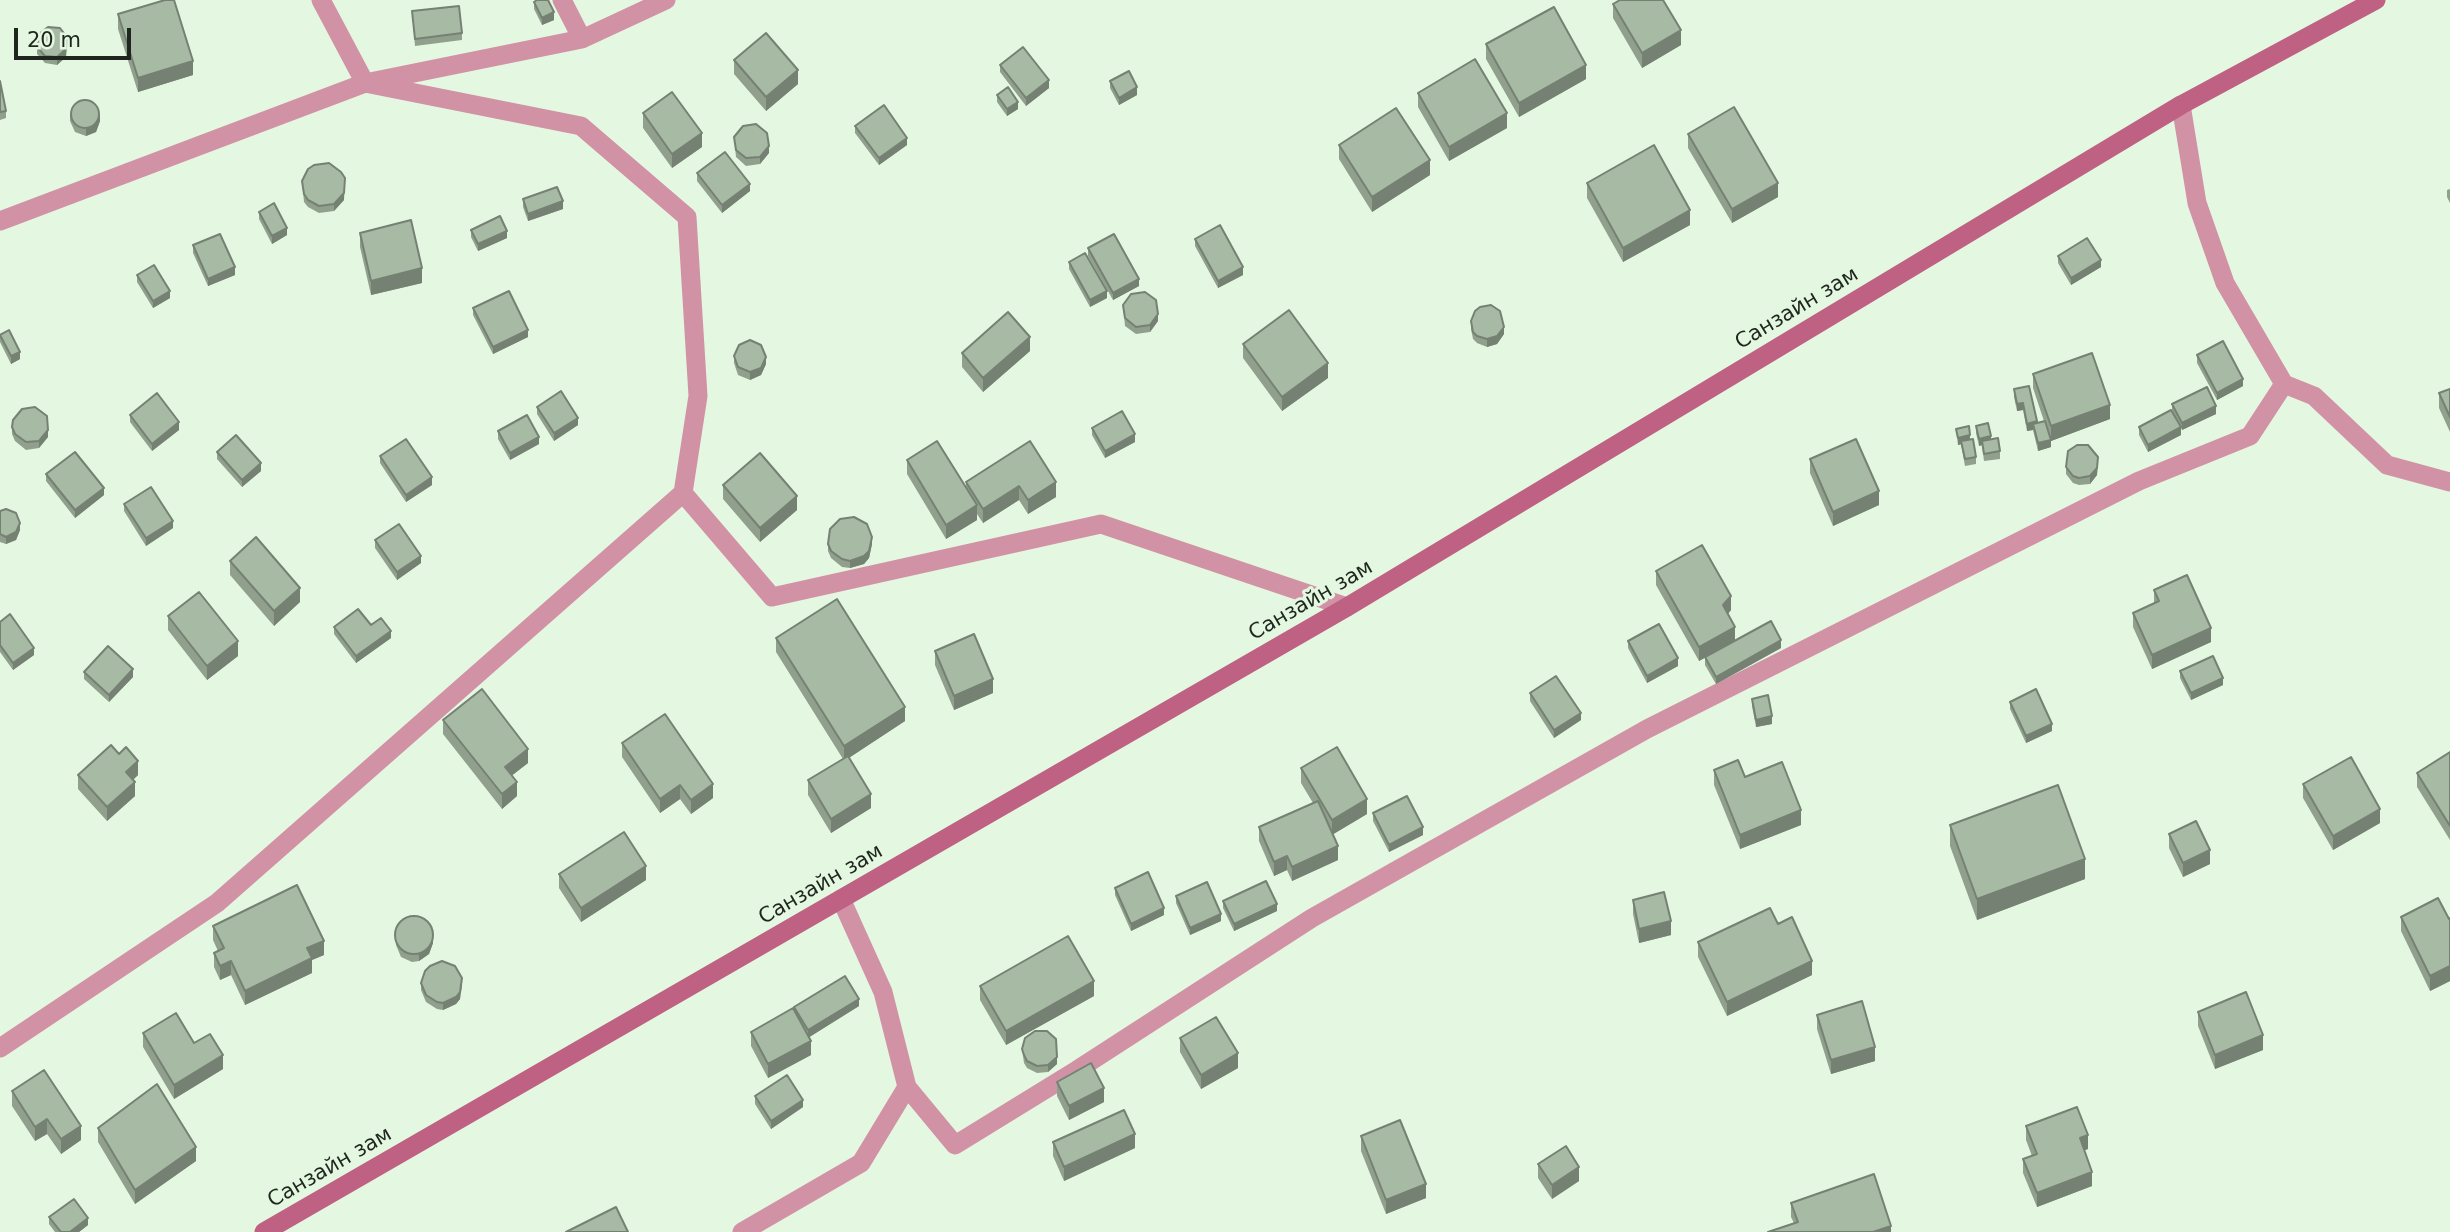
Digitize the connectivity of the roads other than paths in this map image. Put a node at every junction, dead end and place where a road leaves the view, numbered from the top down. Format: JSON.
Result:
{"nodes":[{"id":1,"x":321,"y":0,"type":"edge"},
{"id":2,"x":562,"y":0,"type":"edge"},
{"id":3,"x":666,"y":0,"type":"edge"},
{"id":4,"x":2376,"y":0,"type":"edge"},
{"id":5,"x":582,"y":39,"type":"junction"},
{"id":6,"x":365,"y":83,"type":"junction"},
{"id":7,"x":2181,"y":105,"type":"junction"},
{"id":8,"x":0,"y":221,"type":"edge"},
{"id":9,"x":2284,"y":384,"type":"junction"},
{"id":10,"x":2450,"y":482,"type":"edge"},
{"id":11,"x":683,"y":493,"type":"junction"},
{"id":12,"x":1348,"y":607,"type":"junction"},
{"id":13,"x":841,"y":899,"type":"junction"},
{"id":14,"x":0,"y":1048,"type":"edge"},
{"id":15,"x":907,"y":1087,"type":"junction"},
{"id":16,"x":264,"y":1232,"type":"edge"},
{"id":17,"x":742,"y":1232,"type":"edge"}],
"edges":[{"from":1,"to":6,"type":"street"},
{"from":2,"to":5,"type":"street"},
{"from":3,"to":5,"type":"street"},
{"from":4,"to":7,"type":"main road","name":"Санзайн зам"},
{"from":5,"to":6,"type":"street"},
{"from":6,"to":8,"type":"street"},
{"from":6,"to":11,"type":"street"},
{"from":7,"to":9,"type":"street"},
{"from":7,"to":12,"type":"main road","name":"Санзайн зам"},
{"from":9,"to":10,"type":"street"},
{"from":9,"to":15,"type":"street"},
{"from":11,"to":12,"type":"street"},
{"from":11,"to":14,"type":"street"},
{"from":12,"to":13,"type":"main road","name":"Санзайн зам"},
{"from":13,"to":15,"type":"street"},
{"from":13,"to":16,"type":"main road","name":"Санзайн зам"},
{"from":15,"to":17,"type":"street"}]}
